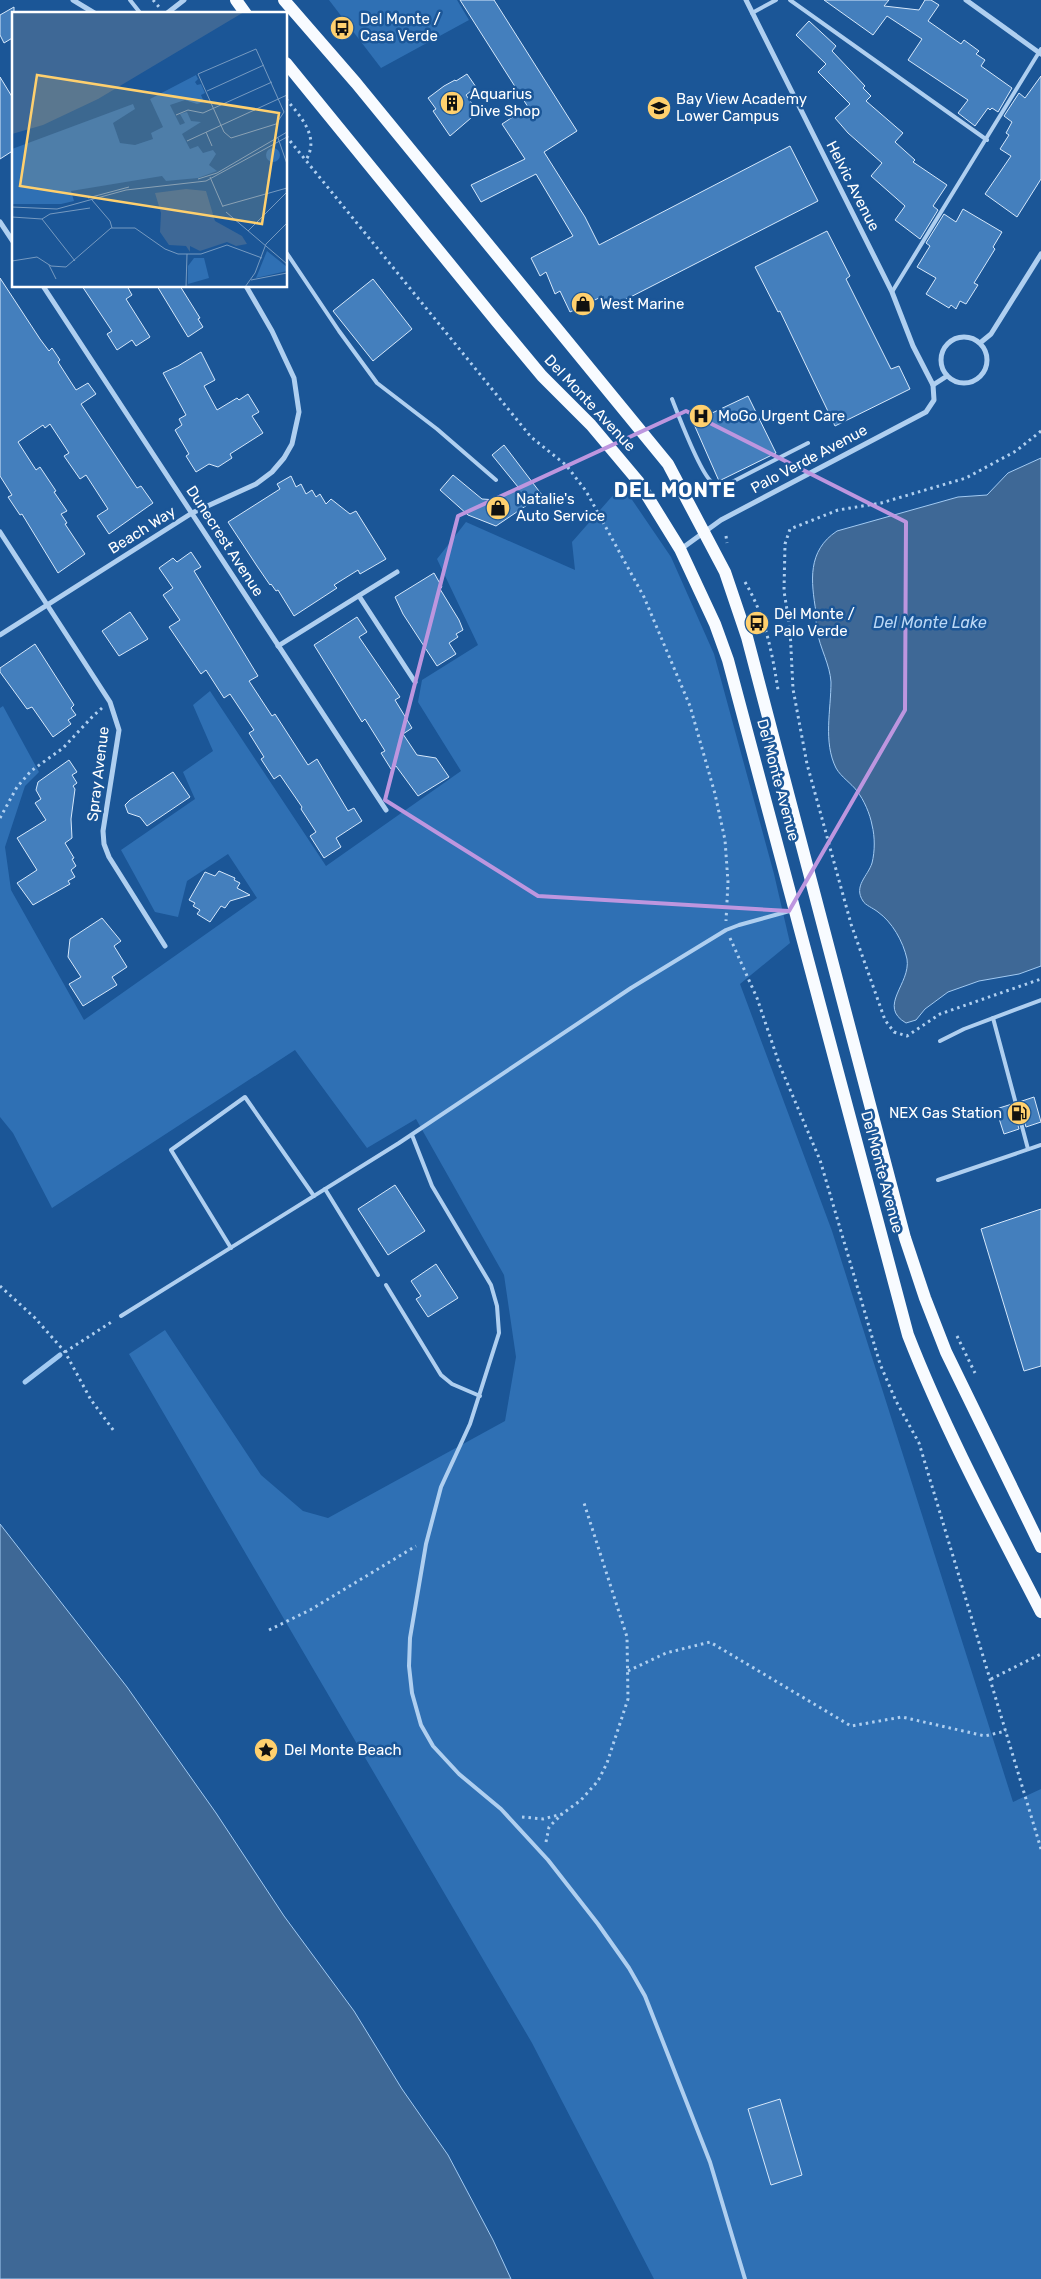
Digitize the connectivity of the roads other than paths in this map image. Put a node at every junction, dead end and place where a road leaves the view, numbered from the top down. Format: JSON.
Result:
{"nodes":[{"id":1,"x":73,"y":0,"type":"edge"},
{"id":2,"x":130,"y":0,"type":"edge"},
{"id":3,"x":184,"y":0,"type":"edge"},
{"id":4,"x":236,"y":0,"type":"edge"},
{"id":5,"x":284,"y":0,"type":"edge"},
{"id":6,"x":746,"y":0,"type":"edge"},
{"id":7,"x":776,"y":0,"type":"edge"},
{"id":8,"x":790,"y":0,"type":"edge"},
{"id":9,"x":966,"y":0,"type":"edge"},
{"id":10,"x":93,"y":12,"type":"edge"},
{"id":11,"x":140,"y":12,"type":"edge"},
{"id":12,"x":169,"y":12,"type":"edge"},
{"id":13,"x":245,"y":12,"type":"edge"},
{"id":14,"x":752,"y":13,"type":"junction"},
{"id":15,"x":1040,"y":52,"type":"edge"},
{"id":16,"x":288,"y":65,"type":"edge"},
{"id":17,"x":987,"y":140,"type":"junction"},
{"id":18,"x":0,"y":222,"type":"edge"},
{"id":19,"x":12,"y":239,"type":"edge"},
{"id":20,"x":1041,"y":254,"type":"edge"},
{"id":21,"x":288,"y":255,"type":"edge"},
{"id":22,"x":43,"y":288,"type":"edge"},
{"id":23,"x":247,"y":288,"type":"edge"},
{"id":24,"x":892,"y":292,"type":"junction"},
{"id":25,"x":980,"y":343,"type":"junction"},
{"id":26,"x":947,"y":376,"type":"junction"},
{"id":27,"x":933,"y":385,"type":"junction"},
{"id":28,"x":672,"y":399,"type":"dead end"},
{"id":29,"x":808,"y":443,"type":"dead end"},
{"id":30,"x":496,"y":480,"type":"dead end"},
{"id":31,"x":192,"y":513,"type":"junction"},
{"id":32,"x":0,"y":532,"type":"edge"},
{"id":33,"x":706,"y":532,"type":"junction"},
{"id":34,"x":680,"y":549,"type":"junction"},
{"id":35,"x":397,"y":572,"type":"dead end"},
{"id":36,"x":360,"y":596,"type":"junction"},
{"id":37,"x":47,"y":604,"type":"junction"},
{"id":38,"x":0,"y":635,"type":"edge"},
{"id":39,"x":278,"y":646,"type":"junction"},
{"id":40,"x":415,"y":682,"type":"dead end"},
{"id":41,"x":386,"y":810,"type":"dead end"},
{"id":42,"x":795,"y":909,"type":"junction"},
{"id":43,"x":165,"y":946,"type":"dead end"},
{"id":44,"x":1041,"y":1000,"type":"edge"},
{"id":45,"x":993,"y":1018,"type":"junction"},
{"id":46,"x":940,"y":1041,"type":"dead end"},
{"id":47,"x":412,"y":1135,"type":"junction"},
{"id":48,"x":1041,"y":1144,"type":"edge"},
{"id":49,"x":1028,"y":1149,"type":"junction"},
{"id":50,"x":938,"y":1180,"type":"dead end"},
{"id":51,"x":325,"y":1189,"type":"junction"},
{"id":52,"x":314,"y":1196,"type":"junction"},
{"id":53,"x":230,"y":1248,"type":"junction"},
{"id":54,"x":378,"y":1275,"type":"dead end"},
{"id":55,"x":386,"y":1284,"type":"dead end"},
{"id":56,"x":121,"y":1316,"type":"road end"},
{"id":57,"x":480,"y":1396,"type":"junction"},
{"id":58,"x":1041,"y":1547,"type":"edge"},
{"id":59,"x":1041,"y":1611,"type":"edge"},
{"id":60,"x":745,"y":2279,"type":"edge"}],
"edges":[{"from":1,"to":10,"type":"street"},
{"from":2,"to":11,"type":"lane"},
{"from":3,"to":12,"type":"street"},
{"from":4,"to":13,"type":"main road"},
{"from":5,"to":33,"type":"main road","name":"Del Monte Avenue"},
{"from":6,"to":14,"type":"street","name":"Helvic Avenue"},
{"from":7,"to":14,"type":"lane"},
{"from":8,"to":17,"type":"lane"},
{"from":9,"to":15,"type":"street"},
{"from":14,"to":24,"type":"street","name":"Helvic Avenue"},
{"from":15,"to":17,"type":"lane"},
{"from":16,"to":34,"type":"main road","name":"Del Monte Avenue"},
{"from":17,"to":24,"type":"lane"},
{"from":18,"to":19,"type":"street"},
{"from":20,"to":25,"type":"street"},
{"from":21,"to":30,"type":"lane"},
{"from":22,"to":31,"type":"street","name":"Dunecrest Avenue"},
{"from":23,"to":31,"type":"street","name":"Beach Way"},
{"from":24,"to":27,"type":"street","name":"Helvic Avenue"},
{"from":25,"to":26,"type":"street"},
{"from":25,"to":26,"type":"street"},
{"from":26,"to":27,"type":"street"},
{"from":27,"to":33,"type":"street","name":"Palo Verde Avenue"},
{"from":28,"to":29,"type":"lane"},
{"from":31,"to":37,"type":"street","name":"Beach Way"},
{"from":31,"to":39,"type":"street","name":"Dunecrest Avenue"},
{"from":32,"to":37,"type":"street","name":"Spray Avenue"},
{"from":33,"to":34,"type":"street","name":"Palo Verde Avenue"},
{"from":33,"to":58,"type":"main road","name":"Del Monte Avenue"},
{"from":34,"to":42,"type":"main road","name":"Del Monte Avenue"},
{"from":35,"to":36,"type":"street"},
{"from":36,"to":39,"type":"street"},
{"from":36,"to":40,"type":"street"},
{"from":37,"to":38,"type":"street","name":"Beach Way"},
{"from":37,"to":43,"type":"street","name":"Spray Avenue"},
{"from":39,"to":41,"type":"street","name":"Dunecrest Avenue"},
{"from":42,"to":47,"type":"lane"},
{"from":42,"to":59,"type":"main road","name":"Del Monte Avenue"},
{"from":44,"to":45,"type":"lane"},
{"from":45,"to":46,"type":"lane"},
{"from":45,"to":49,"type":"lane"},
{"from":47,"to":51,"type":"lane"},
{"from":47,"to":57,"type":"lane"},
{"from":48,"to":49,"type":"lane"},
{"from":49,"to":50,"type":"lane"},
{"from":51,"to":52,"type":"lane"},
{"from":51,"to":54,"type":"lane"},
{"from":52,"to":53,"type":"lane"},
{"from":52,"to":53,"type":"lane"},
{"from":53,"to":56,"type":"lane"},
{"from":55,"to":57,"type":"lane"},
{"from":57,"to":60,"type":"lane"}]}
